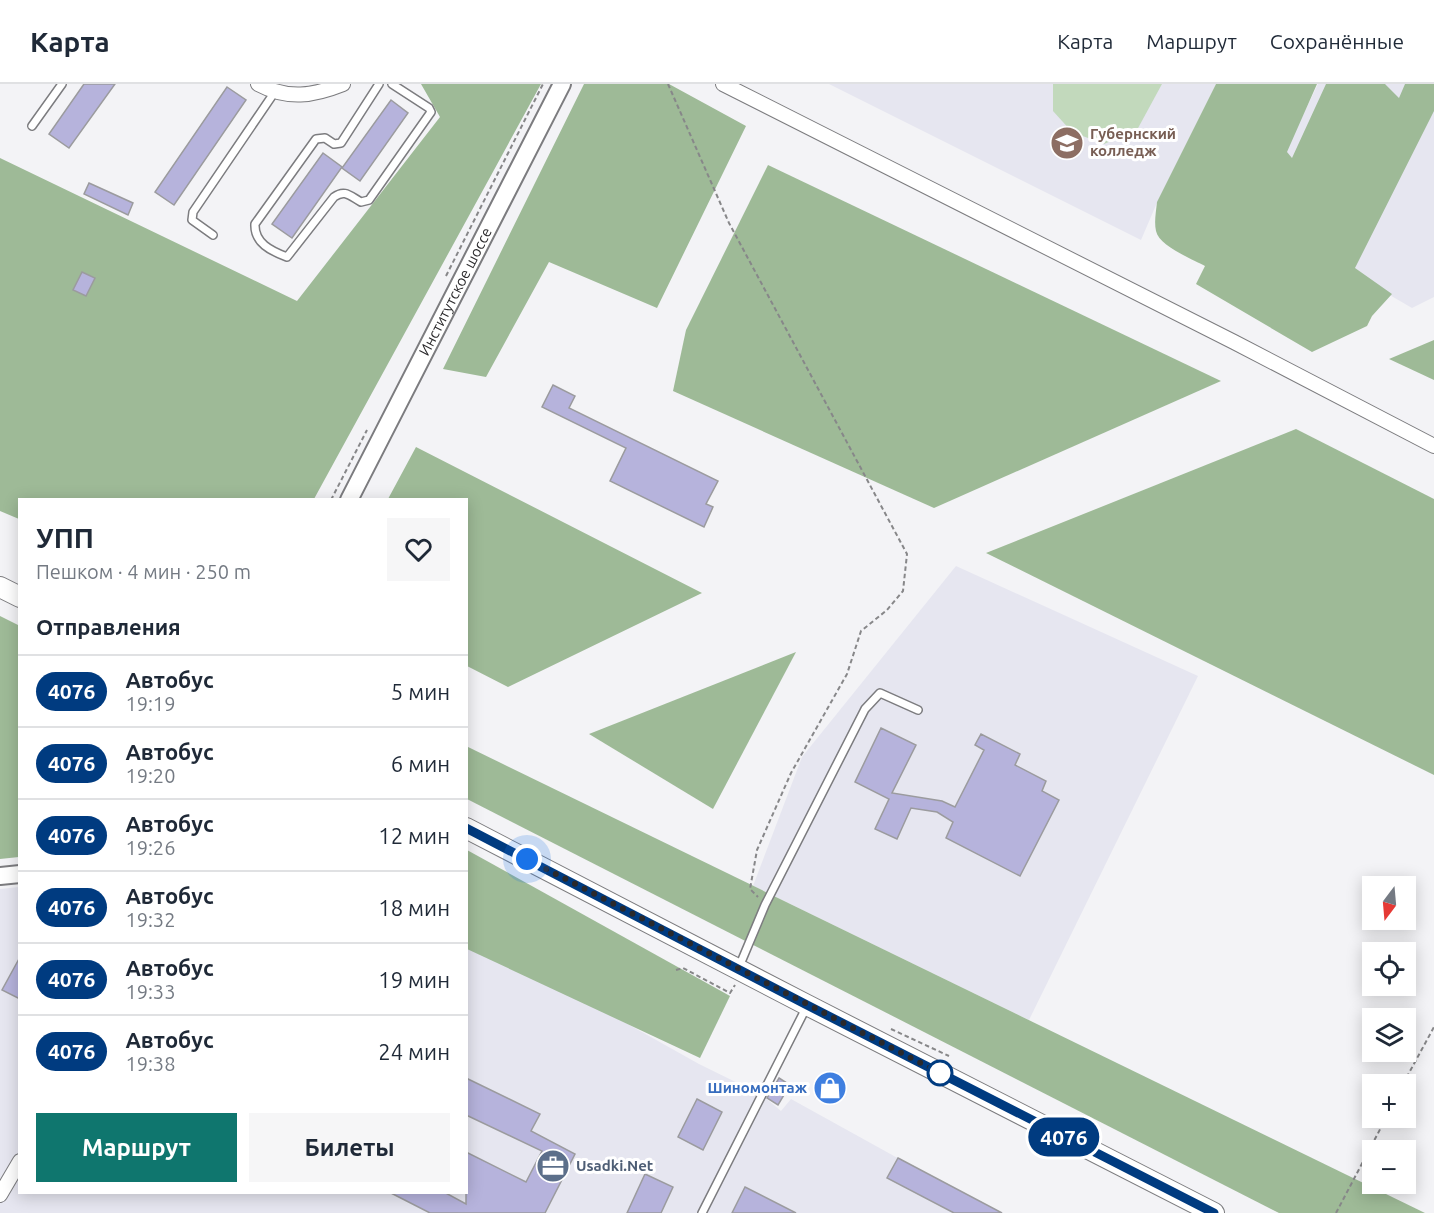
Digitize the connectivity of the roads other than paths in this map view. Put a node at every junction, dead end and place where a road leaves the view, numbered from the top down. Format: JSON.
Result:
{"nodes":[{"id":1,"x":62,"y":84,"type":"edge"},
{"id":2,"x":258,"y":84,"type":"edge"},
{"id":3,"x":343,"y":84,"type":"edge"},
{"id":4,"x":379,"y":84,"type":"edge"},
{"id":5,"x":392,"y":84,"type":"edge"},
{"id":6,"x":562,"y":84,"type":"edge"},
{"id":7,"x":723,"y":84,"type":"edge"},
{"id":8,"x":274,"y":93,"type":"junction"},
{"id":9,"x":32,"y":126,"type":"dead end"},
{"id":10,"x":213,"y":235,"type":"dead end"},
{"id":11,"x":1434,"y":446,"type":"edge"},
{"id":12,"x":350,"y":498,"type":"edge"},
{"id":13,"x":0,"y":587,"type":"edge"},
{"id":14,"x":18,"y":596,"type":"edge"},
{"id":15,"x":918,"y":710,"type":"dead end"},
{"id":16,"x":468,"y":829,"type":"edge"},
{"id":17,"x":18,"y":874,"type":"edge"},
{"id":18,"x":0,"y":876,"type":"edge"},
{"id":19,"x":740,"y":971,"type":"junction"},
{"id":20,"x":807,"y":1005,"type":"junction"},
{"id":21,"x":18,"y":1164,"type":"edge"},
{"id":22,"x":0,"y":1195,"type":"edge"},
{"id":23,"x":702,"y":1213,"type":"edge"},
{"id":24,"x":1214,"y":1213,"type":"edge"}],
"edges":[{"from":1,"to":9,"type":"lane"},
{"from":2,"to":8,"type":"street"},
{"from":3,"to":8,"type":"street"},
{"from":4,"to":5,"type":"lane"},
{"from":6,"to":12,"type":"street","name":"Институтское шоссе"},
{"from":7,"to":11,"type":"street"},
{"from":8,"to":10,"type":"lane"},
{"from":13,"to":14,"type":"main road"},
{"from":15,"to":19,"type":"lane"},
{"from":16,"to":19,"type":"main road"},
{"from":17,"to":18,"type":"street"},
{"from":19,"to":20,"type":"main road"},
{"from":20,"to":23,"type":"lane"},
{"from":20,"to":24,"type":"main road"},
{"from":21,"to":22,"type":"street"}]}
